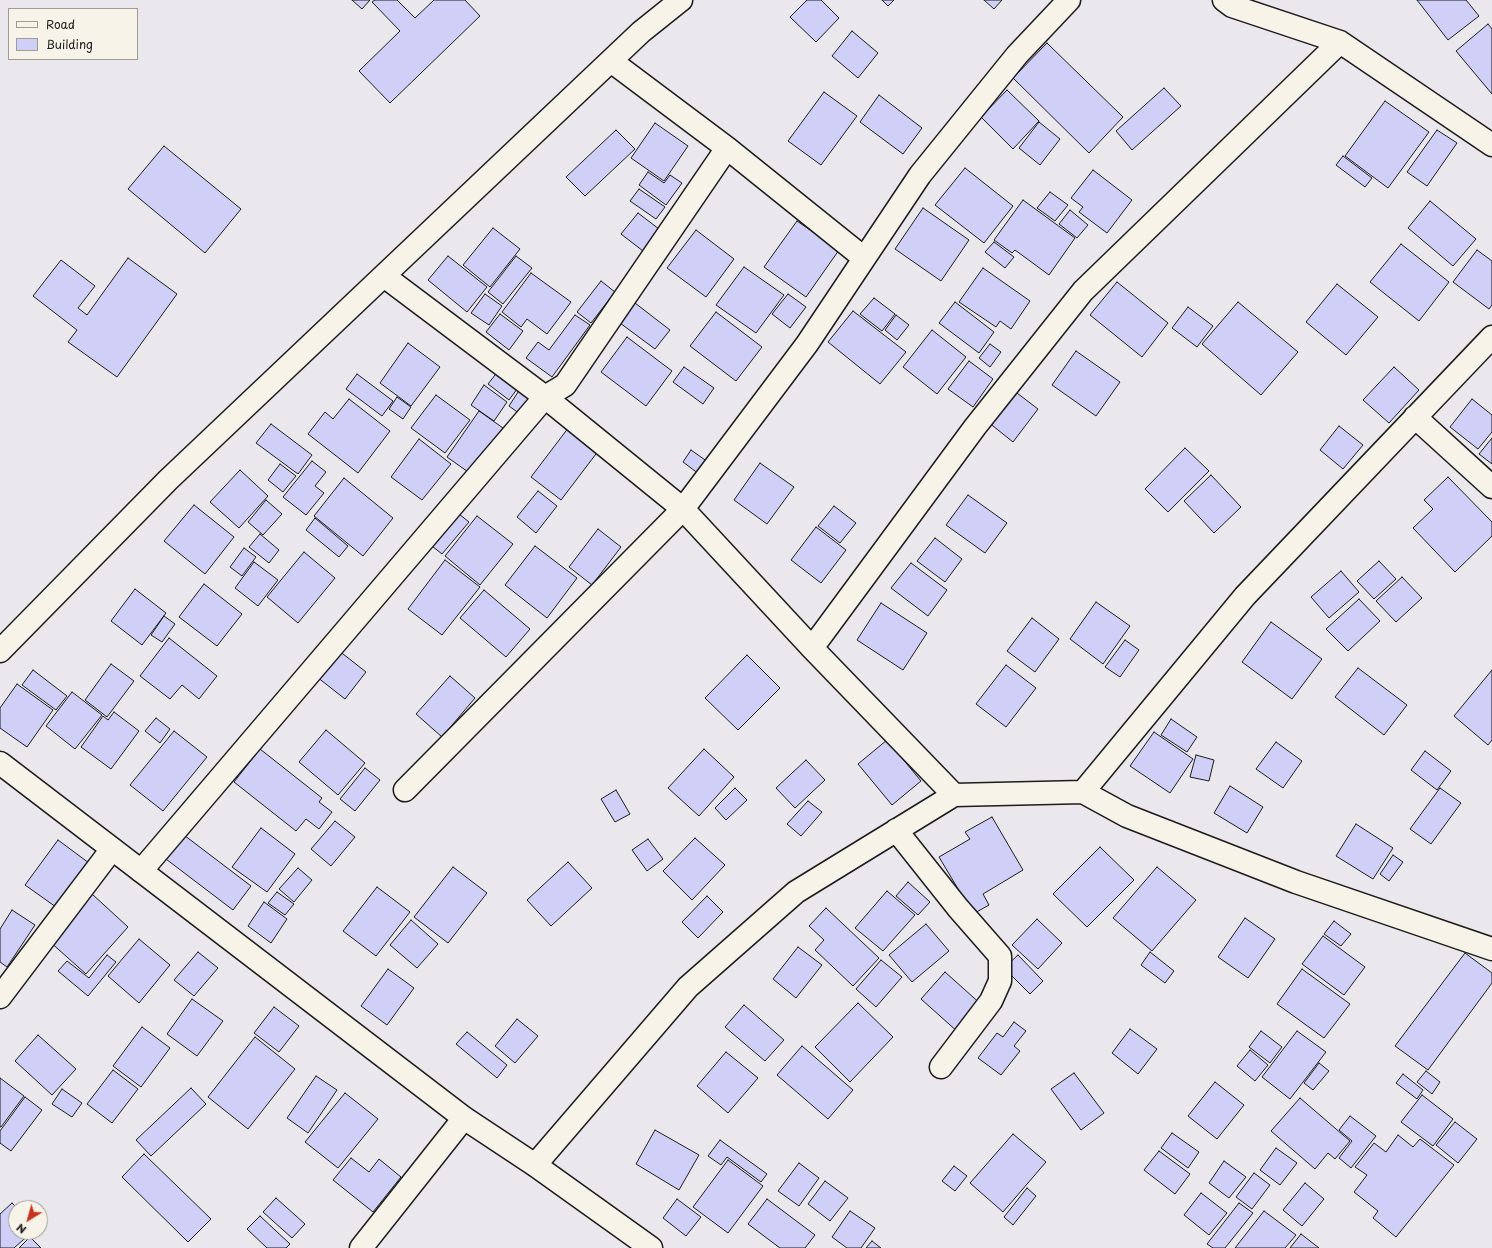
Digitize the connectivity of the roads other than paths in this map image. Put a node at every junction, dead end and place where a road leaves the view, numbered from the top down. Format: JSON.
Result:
{"nodes":[{"id":1,"x":681,"y":0,"type":"edge"},
{"id":2,"x":1069,"y":0,"type":"edge"},
{"id":3,"x":1224,"y":0,"type":"edge"},
{"id":4,"x":1340,"y":42,"type":"junction"},
{"id":5,"x":611,"y":60,"type":"junction"},
{"id":6,"x":1492,"y":145,"type":"edge"},
{"id":7,"x":726,"y":148,"type":"junction"},
{"id":8,"x":864,"y":258,"type":"junction"},
{"id":9,"x":384,"y":276,"type":"junction"},
{"id":10,"x":1492,"y":338,"type":"edge"},
{"id":11,"x":545,"y":397,"type":"junction"},
{"id":12,"x":1415,"y":417,"type":"junction"},
{"id":13,"x":1492,"y":487,"type":"edge"},
{"id":14,"x":683,"y":509,"type":"junction"},
{"id":15,"x":812,"y":648,"type":"junction"},
{"id":16,"x":0,"y":650,"type":"edge"},
{"id":17,"x":0,"y":763,"type":"edge"},
{"id":18,"x":405,"y":790,"type":"dead end"},
{"id":19,"x":1084,"y":792,"type":"junction"},
{"id":20,"x":954,"y":795,"type":"junction"},
{"id":21,"x":896,"y":830,"type":"junction"},
{"id":22,"x":112,"y":849,"type":"junction"},
{"id":23,"x":141,"y":871,"type":"junction"},
{"id":24,"x":1492,"y":949,"type":"edge"},
{"id":25,"x":0,"y":996,"type":"edge"},
{"id":26,"x":941,"y":1067,"type":"dead end"},
{"id":27,"x":464,"y":1118,"type":"junction"},
{"id":28,"x":535,"y":1165,"type":"junction"},
{"id":29,"x":361,"y":1248,"type":"edge"},
{"id":30,"x":651,"y":1248,"type":"edge"}],
"edges":[{"from":1,"to":5,"type":"street"},
{"from":2,"to":8,"type":"street"},
{"from":3,"to":4,"type":"street"},
{"from":4,"to":6,"type":"street"},
{"from":4,"to":15,"type":"street"},
{"from":5,"to":7,"type":"street"},
{"from":5,"to":9,"type":"street"},
{"from":7,"to":8,"type":"street"},
{"from":7,"to":11,"type":"street"},
{"from":8,"to":14,"type":"street"},
{"from":9,"to":11,"type":"street"},
{"from":9,"to":16,"type":"street"},
{"from":10,"to":12,"type":"street"},
{"from":11,"to":14,"type":"street"},
{"from":11,"to":23,"type":"street"},
{"from":12,"to":13,"type":"street"},
{"from":12,"to":19,"type":"street"},
{"from":14,"to":15,"type":"street"},
{"from":14,"to":18,"type":"street"},
{"from":15,"to":20,"type":"street"},
{"from":17,"to":22,"type":"street"},
{"from":19,"to":20,"type":"street"},
{"from":19,"to":24,"type":"street"},
{"from":20,"to":21,"type":"street"},
{"from":21,"to":26,"type":"street"},
{"from":21,"to":28,"type":"street"},
{"from":22,"to":23,"type":"street"},
{"from":22,"to":25,"type":"street"},
{"from":23,"to":27,"type":"street"},
{"from":27,"to":28,"type":"street"},
{"from":27,"to":29,"type":"street"},
{"from":28,"to":30,"type":"street"}]}
